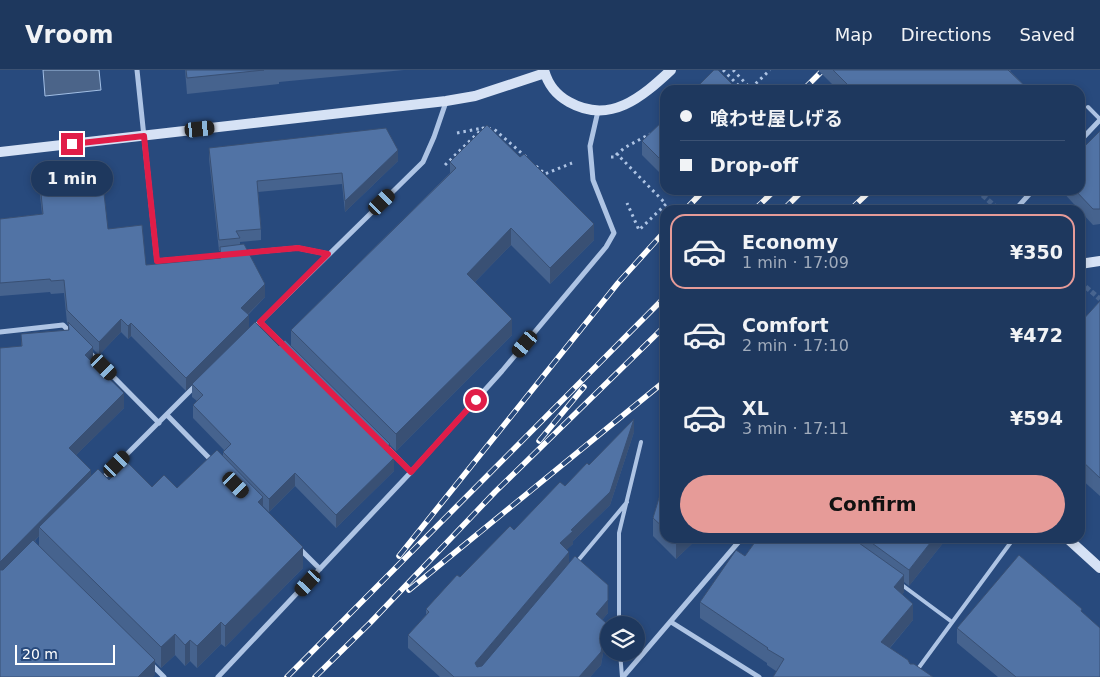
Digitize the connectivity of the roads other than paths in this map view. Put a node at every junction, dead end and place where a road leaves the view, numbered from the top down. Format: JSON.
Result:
{"nodes":[{"id":1,"x":137,"y":70,"type":"edge"},
{"id":2,"x":671,"y":70,"type":"edge"},
{"id":3,"x":545,"y":72,"type":"edge"},
{"id":4,"x":446,"y":100,"type":"junction"},
{"id":5,"x":1088,"y":107,"type":"dead end"},
{"id":6,"x":598,"y":111,"type":"junction"},
{"id":7,"x":1100,"y":119,"type":"edge"},
{"id":8,"x":144,"y":136,"type":"junction"},
{"id":9,"x":1085,"y":136,"type":"edge"},
{"id":10,"x":0,"y":152,"type":"edge"},
{"id":11,"x":1028,"y":195,"type":"edge"},
{"id":12,"x":1020,"y":205,"type":"edge"},
{"id":13,"x":328,"y":254,"type":"junction"},
{"id":14,"x":1100,"y":262,"type":"edge"},
{"id":15,"x":1085,"y":264,"type":"edge"},
{"id":16,"x":260,"y":322,"type":"junction"},
{"id":17,"x":0,"y":332,"type":"edge"},
{"id":18,"x":247,"y":335,"type":"edge"},
{"id":19,"x":77,"y":339,"type":"edge"},
{"id":20,"x":84,"y":346,"type":"edge"},
{"id":21,"x":291,"y":352,"type":"edge"},
{"id":22,"x":200,"y":382,"type":"edge"},
{"id":23,"x":167,"y":415,"type":"junction"},
{"id":24,"x":159,"y":423,"type":"junction"},
{"id":25,"x":641,"y":442,"type":"dead end"},
{"id":26,"x":383,"y":444,"type":"edge"},
{"id":27,"x":216,"y":464,"type":"edge"},
{"id":28,"x":411,"y":472,"type":"junction"},
{"id":29,"x":96,"y":485,"type":"edge"},
{"id":30,"x":626,"y":502,"type":"junction"},
{"id":31,"x":292,"y":541,"type":"edge"},
{"id":32,"x":738,"y":543,"type":"edge"},
{"id":33,"x":1010,"y":543,"type":"edge"},
{"id":34,"x":1072,"y":543,"type":"edge"},
{"id":35,"x":575,"y":564,"type":"edge"},
{"id":36,"x":1100,"y":568,"type":"edge"},
{"id":37,"x":320,"y":569,"type":"junction"},
{"id":38,"x":899,"y":583,"type":"edge"},
{"id":39,"x":619,"y":616,"type":"edge"},
{"id":40,"x":670,"y":622,"type":"junction"},
{"id":41,"x":952,"y":622,"type":"junction"},
{"id":42,"x":144,"y":657,"type":"edge"},
{"id":43,"x":621,"y":661,"type":"edge"},
{"id":44,"x":164,"y":677,"type":"edge"},
{"id":45,"x":218,"y":677,"type":"edge"},
{"id":46,"x":622,"y":677,"type":"edge"},
{"id":47,"x":759,"y":677,"type":"edge"},
{"id":48,"x":912,"y":677,"type":"edge"}],
"edges":[{"from":1,"to":8,"type":"street"},
{"from":2,"to":6,"type":"street"},
{"from":3,"to":4,"type":"street"},
{"from":3,"to":6,"type":"street"},
{"from":4,"to":8,"type":"street"},
{"from":4,"to":13,"type":"street"},
{"from":5,"to":7,"type":"lane"},
{"from":6,"to":28,"type":"street"},
{"from":7,"to":9,"type":"street"},
{"from":8,"to":10,"type":"street"},
{"from":8,"to":13,"type":"street"},
{"from":11,"to":12,"type":"street"},
{"from":13,"to":16,"type":"street"},
{"from":14,"to":15,"type":"street"},
{"from":16,"to":18,"type":"street"},
{"from":16,"to":21,"type":"street"},
{"from":17,"to":19,"type":"street"},
{"from":20,"to":24,"type":"street"},
{"from":22,"to":23,"type":"street"},
{"from":23,"to":24,"type":"street"},
{"from":23,"to":27,"type":"street"},
{"from":24,"to":29,"type":"street"},
{"from":25,"to":30,"type":"lane"},
{"from":26,"to":28,"type":"street"},
{"from":28,"to":37,"type":"street"},
{"from":30,"to":35,"type":"lane"},
{"from":30,"to":39,"type":"lane"},
{"from":31,"to":37,"type":"street"},
{"from":32,"to":40,"type":"street"},
{"from":33,"to":41,"type":"lane"},
{"from":34,"to":36,"type":"street"},
{"from":37,"to":45,"type":"street"},
{"from":38,"to":41,"type":"lane"},
{"from":40,"to":46,"type":"street"},
{"from":40,"to":47,"type":"street"},
{"from":41,"to":48,"type":"lane"},
{"from":42,"to":44,"type":"street"},
{"from":43,"to":46,"type":"lane"}]}
